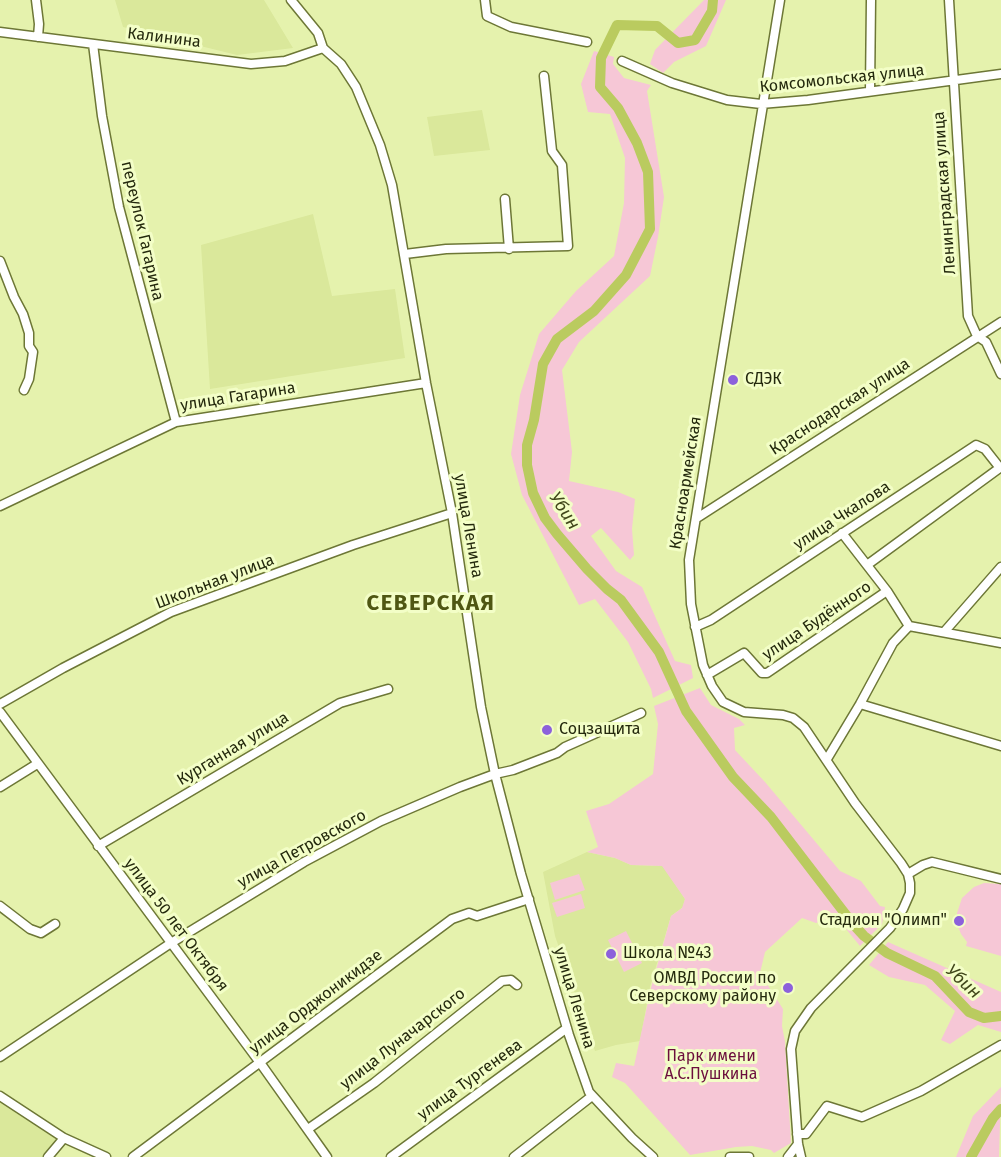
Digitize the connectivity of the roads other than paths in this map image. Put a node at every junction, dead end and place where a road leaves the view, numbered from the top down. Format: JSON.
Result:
{"nodes":[{"id":1,"x":36,"y":0,"type":"edge"},
{"id":2,"x":291,"y":0,"type":"edge"},
{"id":3,"x":485,"y":0,"type":"edge"},
{"id":4,"x":780,"y":0,"type":"edge"},
{"id":5,"x":871,"y":0,"type":"edge"},
{"id":6,"x":949,"y":0,"type":"edge"},
{"id":7,"x":0,"y":32,"type":"edge"},
{"id":8,"x":38,"y":37,"type":"junction"},
{"id":9,"x":587,"y":42,"type":"dead end"},
{"id":10,"x":93,"y":44,"type":"junction"},
{"id":11,"x":323,"y":48,"type":"junction"},
{"id":12,"x":622,"y":60,"type":"dead end"},
{"id":13,"x":1001,"y":74,"type":"edge"},
{"id":14,"x":544,"y":76,"type":"dead end"},
{"id":15,"x":954,"y":81,"type":"junction"},
{"id":16,"x":870,"y":91,"type":"junction"},
{"id":17,"x":761,"y":104,"type":"junction"},
{"id":18,"x":505,"y":199,"type":"dead end"},
{"id":19,"x":509,"y":249,"type":"junction"},
{"id":20,"x":405,"y":254,"type":"junction"},
{"id":21,"x":0,"y":261,"type":"edge"},
{"id":22,"x":1001,"y":322,"type":"edge"},
{"id":23,"x":977,"y":336,"type":"junction"},
{"id":24,"x":1001,"y":374,"type":"edge"},
{"id":25,"x":426,"y":383,"type":"junction"},
{"id":26,"x":24,"y":390,"type":"dead end"},
{"id":27,"x":176,"y":422,"type":"junction"},
{"id":28,"x":1000,"y":467,"type":"edge"},
{"id":29,"x":0,"y":504,"type":"edge"},
{"id":30,"x":452,"y":513,"type":"junction"},
{"id":31,"x":697,"y":518,"type":"junction"},
{"id":32,"x":842,"y":533,"type":"junction"},
{"id":33,"x":867,"y":565,"type":"junction"},
{"id":34,"x":1001,"y":567,"type":"edge"},
{"id":35,"x":887,"y":591,"type":"junction"},
{"id":36,"x":909,"y":626,"type":"junction"},
{"id":37,"x":694,"y":627,"type":"junction"},
{"id":38,"x":945,"y":631,"type":"junction"},
{"id":39,"x":1001,"y":643,"type":"edge"},
{"id":40,"x":707,"y":675,"type":"junction"},
{"id":41,"x":388,"y":689,"type":"dead end"},
{"id":42,"x":860,"y":704,"type":"junction"},
{"id":43,"x":0,"y":705,"type":"edge"},
{"id":44,"x":0,"y":712,"type":"edge"},
{"id":45,"x":641,"y":712,"type":"dead end"},
{"id":46,"x":1001,"y":746,"type":"edge"},
{"id":47,"x":827,"y":759,"type":"junction"},
{"id":48,"x":37,"y":764,"type":"junction"},
{"id":49,"x":495,"y":774,"type":"junction"},
{"id":50,"x":0,"y":787,"type":"edge"},
{"id":51,"x":98,"y":846,"type":"junction"},
{"id":52,"x":909,"y":874,"type":"junction"},
{"id":53,"x":1001,"y":879,"type":"edge"},
{"id":54,"x":529,"y":899,"type":"junction"},
{"id":55,"x":0,"y":906,"type":"edge"},
{"id":56,"x":54,"y":924,"type":"dead end"},
{"id":57,"x":171,"y":943,"type":"junction"},
{"id":58,"x":517,"y":985,"type":"dead end"},
{"id":59,"x":567,"y":1028,"type":"junction"},
{"id":60,"x":1001,"y":1044,"type":"edge"},
{"id":61,"x":0,"y":1057,"type":"edge"},
{"id":62,"x":261,"y":1064,"type":"junction"},
{"id":63,"x":0,"y":1096,"type":"edge"},
{"id":64,"x":592,"y":1096,"type":"junction"},
{"id":65,"x":308,"y":1129,"type":"junction"},
{"id":66,"x":64,"y":1138,"type":"junction"},
{"id":67,"x":798,"y":1139,"type":"junction"},
{"id":68,"x":48,"y":1157,"type":"edge"},
{"id":69,"x":106,"y":1157,"type":"edge"},
{"id":70,"x":133,"y":1157,"type":"edge"},
{"id":71,"x":327,"y":1157,"type":"edge"},
{"id":72,"x":391,"y":1157,"type":"edge"},
{"id":73,"x":514,"y":1157,"type":"edge"},
{"id":74,"x":653,"y":1157,"type":"edge"},
{"id":75,"x":730,"y":1157,"type":"edge"},
{"id":76,"x":749,"y":1157,"type":"edge"},
{"id":77,"x":788,"y":1157,"type":"edge"},
{"id":78,"x":801,"y":1157,"type":"edge"}],
"edges":[{"from":1,"to":8,"type":"street"},
{"from":2,"to":11,"type":"street","name":"улица Ленина"},
{"from":3,"to":9,"type":"street"},
{"from":4,"to":17,"type":"street","name":"Красноармейская"},
{"from":5,"to":16,"type":"street"},
{"from":6,"to":15,"type":"street","name":"Ленинградская улица"},
{"from":7,"to":8,"type":"street","name":"Калинина"},
{"from":8,"to":10,"type":"street","name":"Калинина"},
{"from":10,"to":11,"type":"street","name":"Калинина"},
{"from":10,"to":27,"type":"street","name":"переулок Гагарина"},
{"from":11,"to":20,"type":"street","name":"улица Ленина"},
{"from":12,"to":17,"type":"street","name":"Комсомольская улица"},
{"from":13,"to":15,"type":"street","name":"Комсомольская улица"},
{"from":14,"to":19,"type":"street"},
{"from":15,"to":16,"type":"street","name":"Комсомольская улица"},
{"from":15,"to":23,"type":"street","name":"Ленинградская улица"},
{"from":16,"to":17,"type":"street","name":"Комсомольская улица"},
{"from":17,"to":31,"type":"street","name":"Красноармейская"},
{"from":18,"to":19,"type":"street"},
{"from":19,"to":20,"type":"street"},
{"from":20,"to":25,"type":"street","name":"улица Ленина"},
{"from":21,"to":26,"type":"street"},
{"from":22,"to":23,"type":"street","name":"Краснодарская улица"},
{"from":23,"to":24,"type":"street","name":"Ленинградская улица"},
{"from":23,"to":31,"type":"street","name":"Краснодарская улица"},
{"from":25,"to":27,"type":"street","name":"улица Гагарина"},
{"from":25,"to":30,"type":"street","name":"улица Ленина"},
{"from":27,"to":29,"type":"street","name":"улица Гагарина"},
{"from":28,"to":32,"type":"street","name":"улица Чкалова"},
{"from":28,"to":33,"type":"street","name":"улица Будённого"},
{"from":30,"to":43,"type":"street","name":"Школьная улица"},
{"from":30,"to":49,"type":"street","name":"улица Ленина"},
{"from":31,"to":37,"type":"street","name":"Красноармейская"},
{"from":32,"to":33,"type":"street"},
{"from":32,"to":37,"type":"street","name":"улица Чкалова"},
{"from":33,"to":35,"type":"street"},
{"from":34,"to":38,"type":"street"},
{"from":35,"to":36,"type":"street"},
{"from":35,"to":40,"type":"street","name":"улица Будённого"},
{"from":36,"to":38,"type":"street"},
{"from":36,"to":42,"type":"street"},
{"from":37,"to":40,"type":"street","name":"Красноармейская"},
{"from":38,"to":39,"type":"street"},
{"from":40,"to":47,"type":"street","name":"Красноармейская"},
{"from":41,"to":51,"type":"street","name":"Курганная улица"},
{"from":42,"to":46,"type":"street"},
{"from":42,"to":47,"type":"street"},
{"from":44,"to":48,"type":"street","name":"улица 50 лет Октября"},
{"from":45,"to":49,"type":"street","name":"улица Петровского"},
{"from":47,"to":52,"type":"street","name":"Красноармейская"},
{"from":48,"to":50,"type":"street"},
{"from":48,"to":51,"type":"street","name":"улица 50 лет Октября"},
{"from":49,"to":54,"type":"street","name":"улица Ленина"},
{"from":49,"to":57,"type":"street","name":"улица Петровского"},
{"from":51,"to":57,"type":"street","name":"улица 50 лет Октября"},
{"from":52,"to":53,"type":"street"},
{"from":52,"to":67,"type":"street"},
{"from":54,"to":59,"type":"street","name":"улица Ленина"},
{"from":54,"to":62,"type":"street","name":"улица Орджоникидзе"},
{"from":55,"to":56,"type":"street"},
{"from":57,"to":61,"type":"street","name":"улица Петровского"},
{"from":57,"to":62,"type":"street","name":"улица 50 лет Октября"},
{"from":58,"to":65,"type":"street","name":"улица Луначарского"},
{"from":59,"to":64,"type":"street","name":"улица Ленина"},
{"from":59,"to":72,"type":"street","name":"улица Тургенева"},
{"from":60,"to":67,"type":"street"},
{"from":62,"to":65,"type":"street","name":"улица 50 лет Октября"},
{"from":62,"to":70,"type":"street","name":"улица Орджоникидзе"},
{"from":63,"to":66,"type":"street"},
{"from":64,"to":73,"type":"street"},
{"from":64,"to":74,"type":"street","name":"улица Ленина"},
{"from":65,"to":71,"type":"street","name":"улица 50 лет Октября"},
{"from":66,"to":68,"type":"street"},
{"from":66,"to":69,"type":"street"},
{"from":67,"to":77,"type":"street"},
{"from":67,"to":78,"type":"street"},
{"from":75,"to":76,"type":"street"}]}
